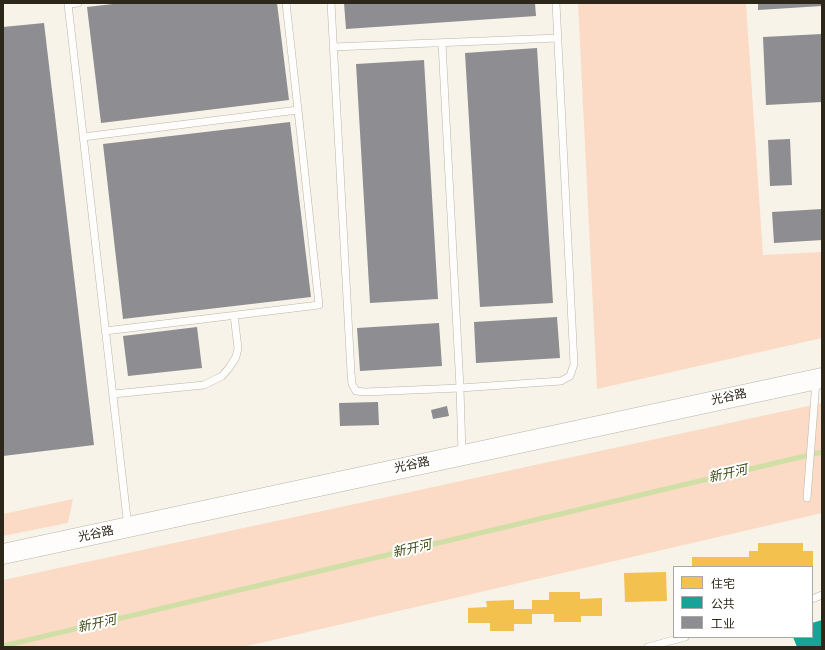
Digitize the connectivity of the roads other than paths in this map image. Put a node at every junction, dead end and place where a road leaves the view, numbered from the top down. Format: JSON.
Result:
{"nodes":[{"id":1,"x":78,"y":3,"type":"edge"},
{"id":2,"x":286,"y":3,"type":"edge"},
{"id":3,"x":331,"y":3,"type":"edge"},
{"id":4,"x":556,"y":3,"type":"edge"},
{"id":5,"x":558,"y":38,"type":"junction"},
{"id":6,"x":442,"y":43,"type":"junction"},
{"id":7,"x":333,"y":47,"type":"junction"},
{"id":8,"x":298,"y":110,"type":"junction"},
{"id":9,"x":83,"y":137,"type":"junction"},
{"id":10,"x":234,"y":315,"type":"junction"},
{"id":11,"x":105,"y":331,"type":"junction"},
{"id":12,"x":819,"y":378,"type":"edge"},
{"id":13,"x":460,"y":388,"type":"junction"},
{"id":14,"x":113,"y":394,"type":"junction"},
{"id":15,"x":462,"y":454,"type":"junction"},
{"id":16,"x":807,"y":498,"type":"dead end"},
{"id":17,"x":128,"y":527,"type":"junction"},
{"id":18,"x":3,"y":554,"type":"edge"},
{"id":19,"x":681,"y":638,"type":"edge"},
{"id":20,"x":648,"y":647,"type":"edge"}],
"edges":[{"from":1,"to":9,"type":"lane"},
{"from":2,"to":8,"type":"lane"},
{"from":3,"to":7,"type":"lane"},
{"from":4,"to":5,"type":"lane"},
{"from":5,"to":6,"type":"lane"},
{"from":5,"to":13,"type":"lane"},
{"from":6,"to":7,"type":"lane"},
{"from":6,"to":13,"type":"lane"},
{"from":7,"to":13,"type":"lane"},
{"from":8,"to":9,"type":"lane"},
{"from":8,"to":10,"type":"lane"},
{"from":9,"to":11,"type":"lane"},
{"from":10,"to":11,"type":"lane"},
{"from":10,"to":14,"type":"lane"},
{"from":11,"to":14,"type":"lane"},
{"from":12,"to":15,"type":"street","name":"光谷路"},
{"from":12,"to":16,"type":"lane"},
{"from":13,"to":15,"type":"lane"},
{"from":14,"to":17,"type":"lane"},
{"from":15,"to":17,"type":"street","name":"光谷路"},
{"from":17,"to":18,"type":"street","name":"光谷路"},
{"from":19,"to":20,"type":"lane"}]}
